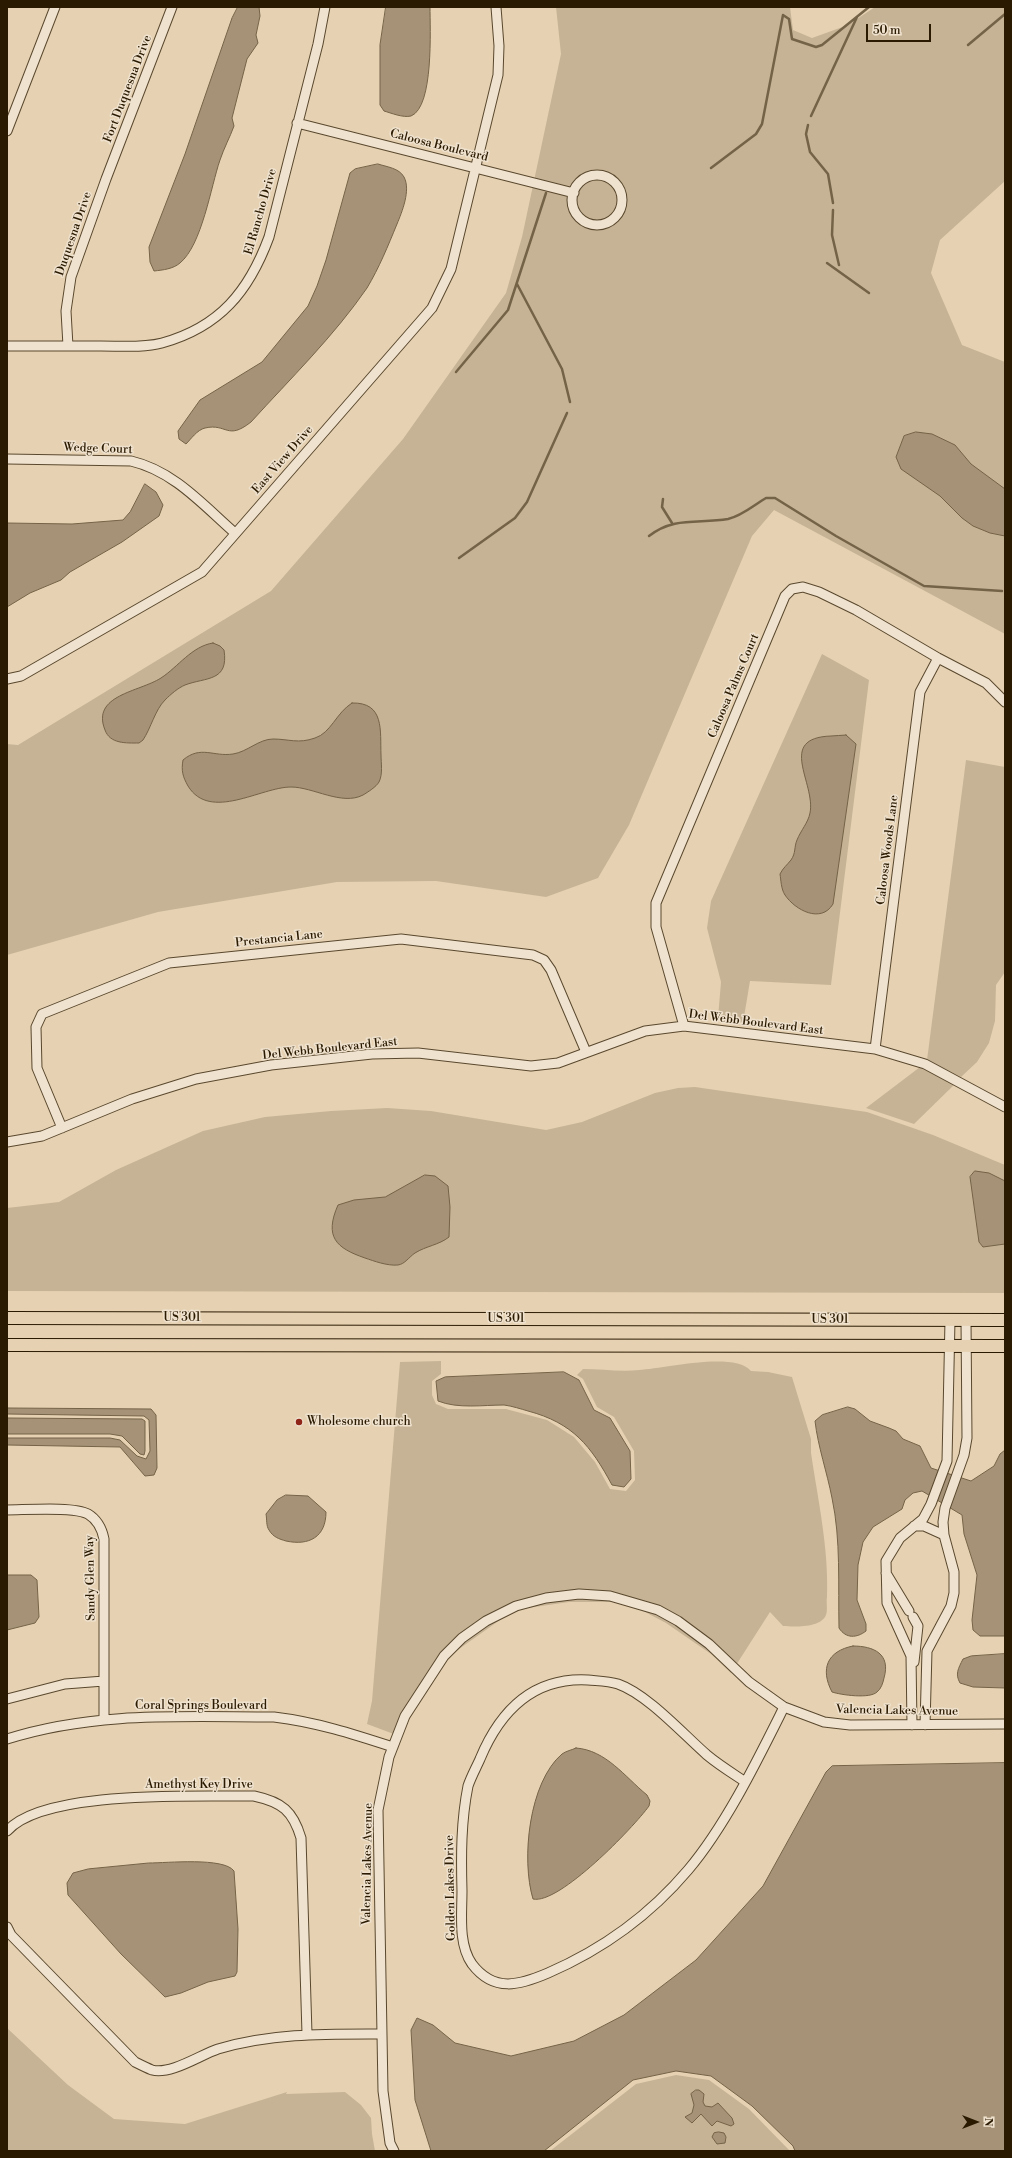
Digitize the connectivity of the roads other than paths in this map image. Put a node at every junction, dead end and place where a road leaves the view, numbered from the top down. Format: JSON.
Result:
{"nodes":[{"id":1,"x":55,"y":7,"type":"edge"},
{"id":2,"x":172,"y":7,"type":"edge"},
{"id":3,"x":325,"y":7,"type":"edge"},
{"id":4,"x":496,"y":7,"type":"edge"},
{"id":5,"x":297,"y":123,"type":"junction"},
{"id":6,"x":7,"y":132,"type":"edge"},
{"id":7,"x":476,"y":168,"type":"junction"},
{"id":8,"x":106,"y":179,"type":"joint"},
{"id":9,"x":574,"y":193,"type":"junction"},
{"id":10,"x":7,"y":346,"type":"edge"},
{"id":11,"x":68,"y":346,"type":"junction"},
{"id":12,"x":7,"y":459,"type":"edge"},
{"id":13,"x":235,"y":533,"type":"junction"},
{"id":14,"x":938,"y":658,"type":"junction"},
{"id":15,"x":7,"y":679,"type":"edge"},
{"id":16,"x":1005,"y":702,"type":"edge"},
{"id":17,"x":684,"y":1026,"type":"junction"},
{"id":18,"x":875,"y":1049,"type":"junction"},
{"id":19,"x":586,"y":1052,"type":"junction"},
{"id":20,"x":1005,"y":1107,"type":"edge"},
{"id":21,"x":62,"y":1128,"type":"junction"},
{"id":22,"x":7,"y":1142,"type":"edge"},
{"id":23,"x":7,"y":1318,"type":"edge"},
{"id":24,"x":950,"y":1320,"type":"junction"},
{"id":25,"x":966,"y":1320,"type":"junction"},
{"id":26,"x":1005,"y":1320,"type":"edge"},
{"id":27,"x":7,"y":1345,"type":"edge"},
{"id":28,"x":950,"y":1346,"type":"junction"},
{"id":29,"x":966,"y":1346,"type":"junction"},
{"id":30,"x":1005,"y":1346,"type":"edge"},
{"id":31,"x":7,"y":1510,"type":"edge"},
{"id":32,"x":914,"y":1526,"type":"junction"},
{"id":33,"x":944,"y":1535,"type":"junction"},
{"id":34,"x":886,"y":1573,"type":"junction"},
{"id":35,"x":912,"y":1677,"type":"junction"},
{"id":36,"x":104,"y":1681,"type":"junction"},
{"id":37,"x":7,"y":1699,"type":"edge"},
{"id":38,"x":784,"y":1706,"type":"junction"},
{"id":39,"x":104,"y":1719,"type":"junction"},
{"id":40,"x":1005,"y":1724,"type":"edge"},
{"id":41,"x":912,"y":1725,"type":"junction"},
{"id":42,"x":926,"y":1725,"type":"junction"},
{"id":43,"x":7,"y":1739,"type":"edge"},
{"id":44,"x":392,"y":1747,"type":"junction"},
{"id":45,"x":744,"y":1781,"type":"junction"},
{"id":46,"x":7,"y":1831,"type":"edge"},
{"id":47,"x":7,"y":1927,"type":"edge"},
{"id":48,"x":306,"y":2034,"type":"junction"},
{"id":49,"x":382,"y":2034,"type":"junction"},
{"id":50,"x":394,"y":2151,"type":"edge"}],
"edges":[{"from":1,"to":6,"type":"street"},
{"from":2,"to":8,"type":"street","name":"Fort Duquesna Drive"},
{"from":3,"to":5,"type":"street","name":"El Rancho Drive"},
{"from":4,"to":7,"type":"street","name":"East View Drive"},
{"from":5,"to":7,"type":"street","name":"Caloosa Boulevard"},
{"from":5,"to":11,"type":"street","name":"El Rancho Drive"},
{"from":7,"to":9,"type":"street","name":"Caloosa Boulevard"},
{"from":7,"to":13,"type":"street","name":"East View Drive"},
{"from":8,"to":11,"type":"street","name":"Duquesna Drive"},
{"from":9,"to":9,"type":"street"},
{"from":10,"to":11,"type":"street","name":"El Rancho Drive"},
{"from":12,"to":13,"type":"street","name":"Wedge Court"},
{"from":13,"to":15,"type":"street","name":"East View Drive"},
{"from":14,"to":16,"type":"street","name":"Caloosa Palms Court"},
{"from":14,"to":17,"type":"street","name":"Caloosa Palms Court"},
{"from":14,"to":18,"type":"street","name":"Caloosa Woods Lane"},
{"from":17,"to":18,"type":"street","name":"Del Webb Boulevard East"},
{"from":17,"to":19,"type":"street","name":"Del Webb Boulevard East"},
{"from":18,"to":20,"type":"street","name":"Del Webb Boulevard East"},
{"from":19,"to":21,"type":"street","name":"Del Webb Boulevard East"},
{"from":19,"to":21,"type":"street","name":"Prestancia Lane"},
{"from":21,"to":22,"type":"street","name":"Del Webb Boulevard East"},
{"from":23,"to":24,"type":"main road","name":"US 301","number":"US 301"},
{"from":24,"to":25,"type":"main road","name":"US 301","number":"US 301"},
{"from":24,"to":28,"type":"street"},
{"from":25,"to":26,"type":"main road","name":"US 301","number":"US 301"},
{"from":25,"to":29,"type":"street"},
{"from":27,"to":28,"type":"main road"},
{"from":28,"to":29,"type":"main road"},
{"from":28,"to":32,"type":"street"},
{"from":29,"to":30,"type":"main road"},
{"from":29,"to":33,"type":"street"},
{"from":31,"to":36,"type":"street","name":"Sandy Glen Way"},
{"from":32,"to":33,"type":"street"},
{"from":32,"to":34,"type":"street"},
{"from":33,"to":42,"type":"street"},
{"from":34,"to":35,"type":"street"},
{"from":34,"to":35,"type":"street"},
{"from":35,"to":41,"type":"street"},
{"from":36,"to":37,"type":"street"},
{"from":36,"to":39,"type":"street","name":"Sandy Glen Way"},
{"from":38,"to":41,"type":"street","name":"Valencia Lakes Avenue"},
{"from":38,"to":44,"type":"street","name":"Valencia Lakes Avenue"},
{"from":38,"to":45,"type":"street","name":"Golden Lakes Drive"},
{"from":39,"to":43,"type":"street","name":"Coral Springs Boulevard"},
{"from":39,"to":44,"type":"street","name":"Coral Springs Boulevard"},
{"from":40,"to":42,"type":"street","name":"Valencia Lakes Avenue"},
{"from":41,"to":42,"type":"street","name":"Valencia Lakes Avenue"},
{"from":44,"to":49,"type":"street","name":"Valencia Lakes Avenue"},
{"from":45,"to":45,"type":"street","name":"Golden Lakes Drive"},
{"from":46,"to":48,"type":"street","name":"Amethyst Key Drive"},
{"from":47,"to":48,"type":"street"},
{"from":48,"to":49,"type":"street"},
{"from":49,"to":50,"type":"street","name":"Valencia Lakes Avenue"}]}
